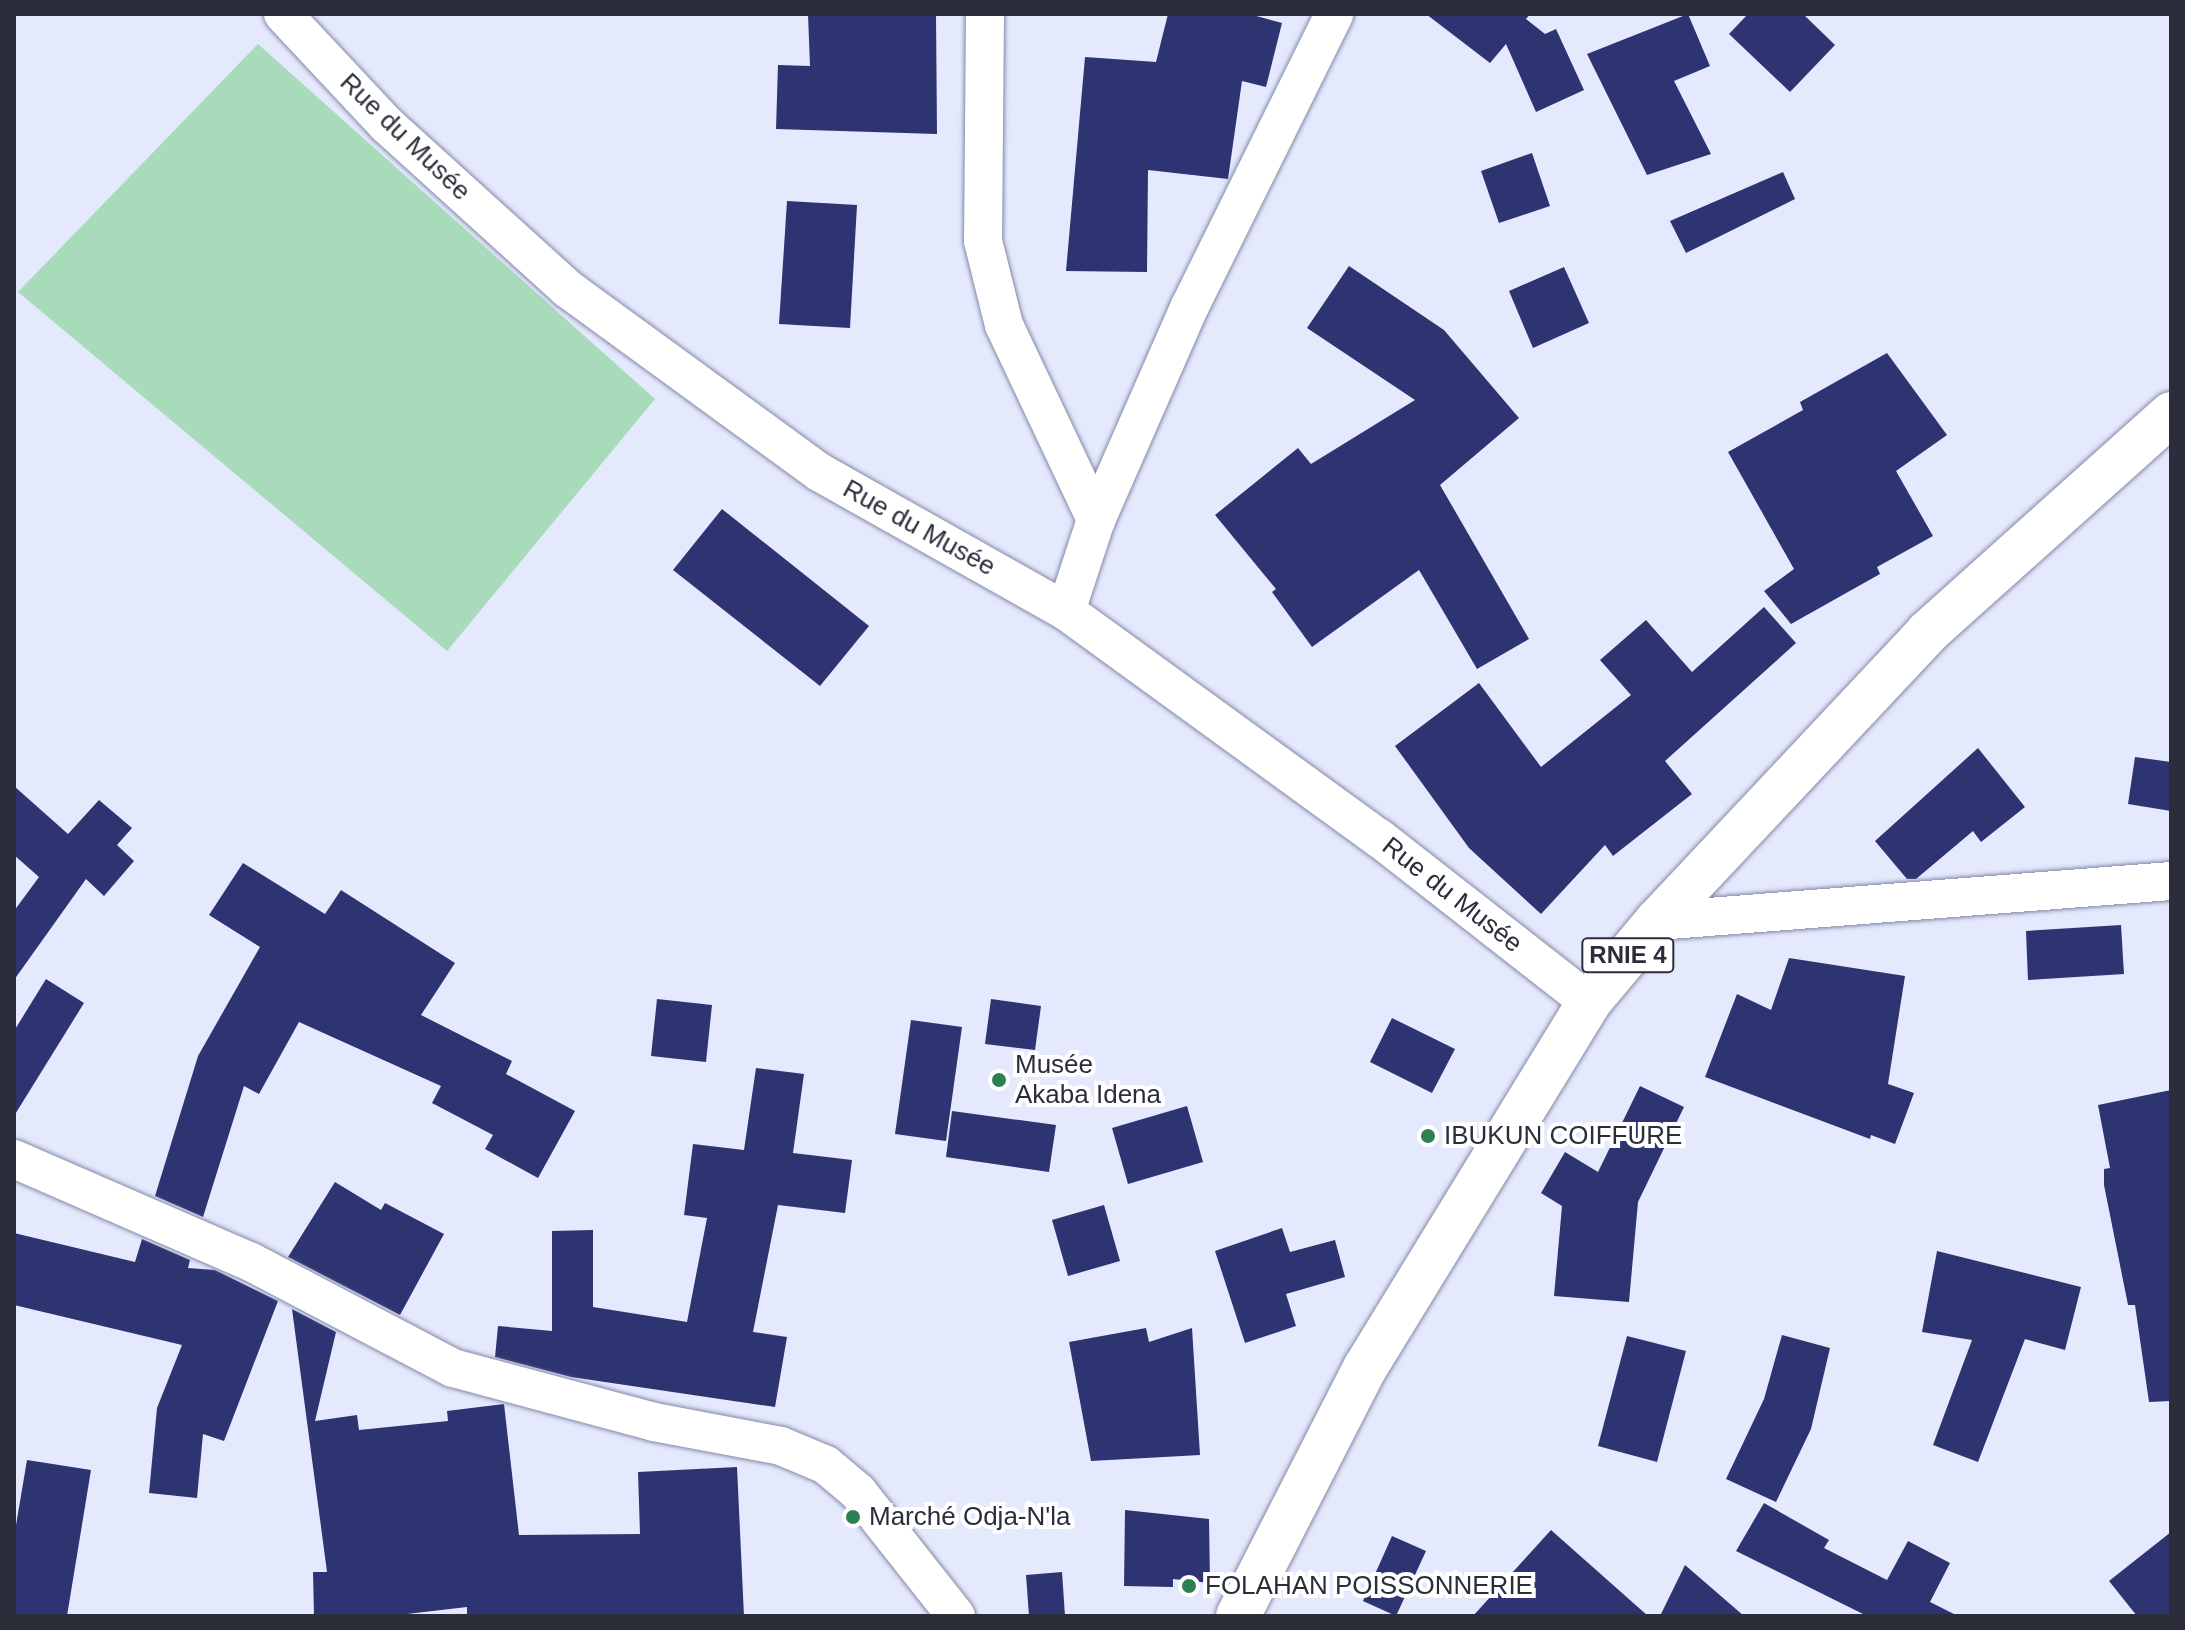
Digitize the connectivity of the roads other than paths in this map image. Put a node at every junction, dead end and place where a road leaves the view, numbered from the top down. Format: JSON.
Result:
{"nodes":[{"id":1,"x":283,"y":14,"type":"edge"},
{"id":2,"x":985,"y":14,"type":"edge"},
{"id":3,"x":1334,"y":14,"type":"edge"},
{"id":4,"x":2171,"y":414,"type":"edge"},
{"id":5,"x":1096,"y":520,"type":"junction"},
{"id":6,"x":1066,"y":611,"type":"junction"},
{"id":7,"x":2171,"y":881,"type":"edge"},
{"id":8,"x":1657,"y":921,"type":"junction"},
{"id":9,"x":1589,"y":1002,"type":"junction"},
{"id":10,"x":14,"y":1159,"type":"edge"},
{"id":11,"x":956,"y":1616,"type":"edge"},
{"id":12,"x":1238,"y":1616,"type":"edge"}],
"edges":[{"from":1,"to":6,"type":"street","name":"Rue du Musée"},
{"from":2,"to":5,"type":"street"},
{"from":3,"to":5,"type":"street"},
{"from":4,"to":8,"type":"main road","number":"RNIE 4"},
{"from":5,"to":6,"type":"street"},
{"from":6,"to":9,"type":"street","name":"Rue du Musée"},
{"from":7,"to":8,"type":"street"},
{"from":8,"to":9,"type":"main road","number":"RNIE 4"},
{"from":9,"to":12,"type":"main road","number":"RNIE 4"},
{"from":10,"to":11,"type":"street"}]}
